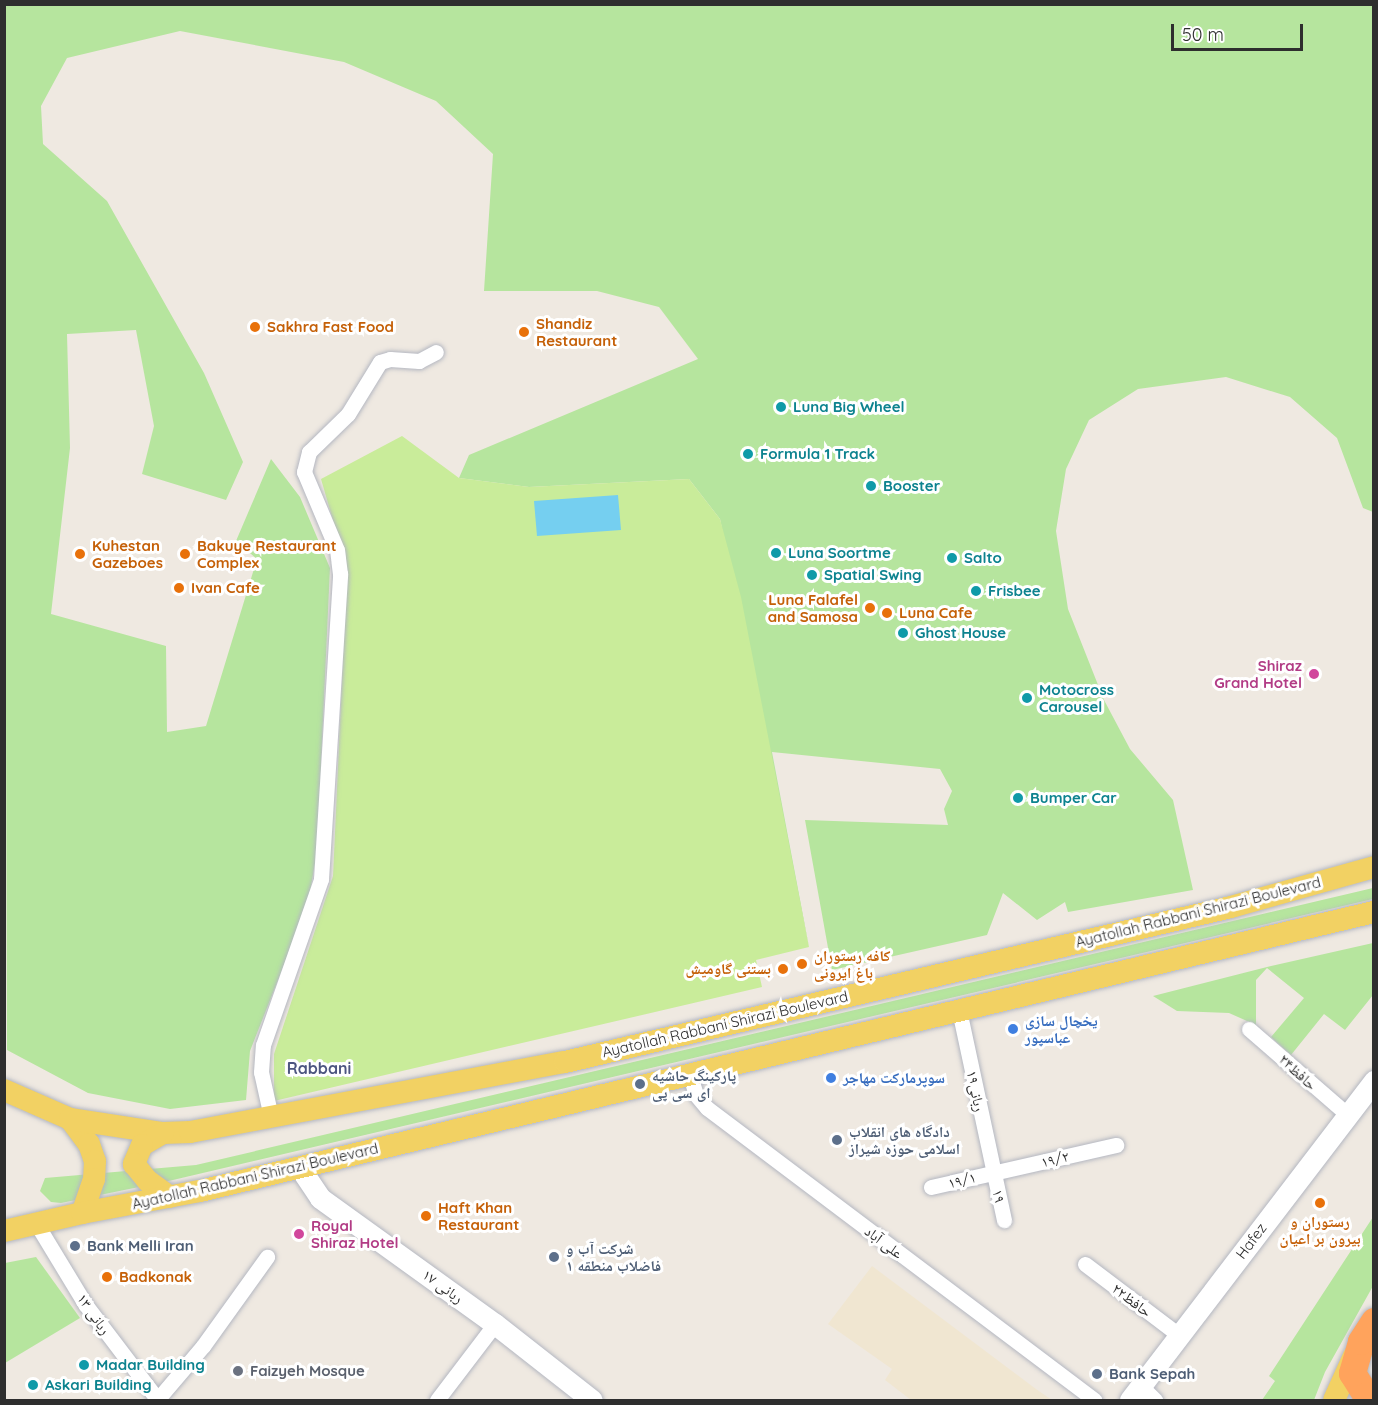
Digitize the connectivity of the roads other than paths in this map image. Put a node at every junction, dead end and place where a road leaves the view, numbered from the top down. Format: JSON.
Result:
{"nodes":[{"id":1,"x":436,"y":352,"type":"dead end"},
{"id":2,"x":1374,"y":867,"type":"edge"},
{"id":3,"x":1374,"y":912,"type":"edge"},
{"id":4,"x":958,"y":1010,"type":"junction"},
{"id":5,"x":1249,"y":1029,"type":"dead end"},
{"id":6,"x":689,"y":1072,"type":"junction"},
{"id":7,"x":1374,"y":1082,"type":"edge"},
{"id":8,"x":4,"y":1090,"type":"edge"},
{"id":9,"x":1348,"y":1115,"type":"junction"},
{"id":10,"x":271,"y":1117,"type":"junction"},
{"id":11,"x":70,"y":1119,"type":"junction"},
{"id":12,"x":163,"y":1133,"type":"junction"},
{"id":13,"x":1116,"y":1145,"type":"dead end"},
{"id":14,"x":300,"y":1168,"type":"junction"},
{"id":15,"x":994,"y":1172,"type":"junction"},
{"id":16,"x":931,"y":1187,"type":"dead end"},
{"id":17,"x":170,"y":1197,"type":"junction"},
{"id":18,"x":82,"y":1213,"type":"junction"},
{"id":19,"x":1004,"y":1220,"type":"dead end"},
{"id":20,"x":36,"y":1224,"type":"junction"},
{"id":21,"x":4,"y":1231,"type":"edge"},
{"id":22,"x":267,"y":1257,"type":"dead end"},
{"id":23,"x":1085,"y":1264,"type":"dead end"},
{"id":24,"x":495,"y":1324,"type":"junction"},
{"id":25,"x":1367,"y":1331,"type":"edge"},
{"id":26,"x":1179,"y":1335,"type":"junction"},
{"id":27,"x":1142,"y":1396,"type":"edge"},
{"id":28,"x":158,"y":1400,"type":"edge"},
{"id":29,"x":437,"y":1401,"type":"edge"},
{"id":30,"x":592,"y":1401,"type":"edge"},
{"id":31,"x":1094,"y":1401,"type":"edge"},
{"id":32,"x":1334,"y":1401,"type":"edge"},
{"id":33,"x":1369,"y":1401,"type":"edge"}],
"edges":[{"from":1,"to":10,"type":"street"},
{"from":2,"to":10,"type":"main road","name":"Ayatollah Rabbani Shirazi Boulevard"},
{"from":3,"to":4,"type":"main road","name":"Ayatollah Rabbani Shirazi Boulevard"},
{"from":4,"to":6,"type":"main road","name":"Ayatollah Rabbani Shirazi Boulevard"},
{"from":4,"to":15,"type":"street","name":"ربانی۱۹"},
{"from":5,"to":9,"type":"street","name":"حافظ۲۴"},
{"from":6,"to":14,"type":"main road","name":"Ayatollah Rabbani Shirazi Boulevard"},
{"from":6,"to":31,"type":"street","name":"علی آباد"},
{"from":7,"to":9,"type":"main road","name":"Hafez"},
{"from":8,"to":11,"type":"main road"},
{"from":9,"to":26,"type":"main road","name":"Hafez"},
{"from":10,"to":12,"type":"main road","name":"Ayatollah Rabbani Shirazi Boulevard"},
{"from":11,"to":12,"type":"main road","name":"Ayatollah Rabbani Shirazi Boulevard"},
{"from":11,"to":18,"type":"main road"},
{"from":12,"to":17,"type":"main road"},
{"from":13,"to":15,"type":"street","name":"۱۹/۲"},
{"from":14,"to":17,"type":"main road","name":"Ayatollah Rabbani Shirazi Boulevard"},
{"from":14,"to":24,"type":"main road","name":"ربانی ۱۷"},
{"from":15,"to":16,"type":"street","name":"۱۹/۱"},
{"from":15,"to":19,"type":"street","name":"۱۹"},
{"from":17,"to":18,"type":"main road","name":"Ayatollah Rabbani Shirazi Boulevard"},
{"from":18,"to":20,"type":"main road","name":"Ayatollah Rabbani Shirazi Boulevard"},
{"from":20,"to":21,"type":"main road","name":"Ayatollah Rabbani Shirazi Boulevard"},
{"from":20,"to":28,"type":"street","name":"ربانی ۱۳"},
{"from":22,"to":28,"type":"street"},
{"from":23,"to":26,"type":"street","name":"حافظ۲۲"},
{"from":24,"to":29,"type":"street"},
{"from":24,"to":30,"type":"main road","name":"ربانی ۱۷"},
{"from":25,"to":32,"type":"main road"},
{"from":25,"to":33,"type":"highway"},
{"from":26,"to":27,"type":"main road","name":"Hafez"}]}
